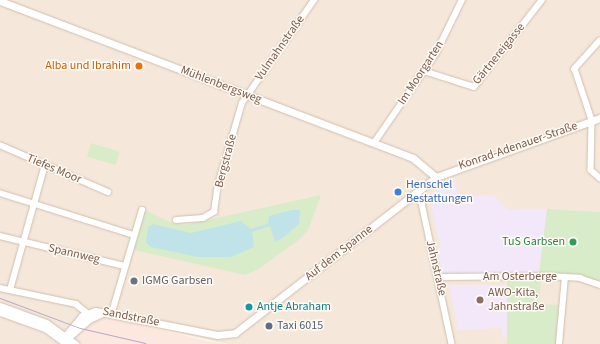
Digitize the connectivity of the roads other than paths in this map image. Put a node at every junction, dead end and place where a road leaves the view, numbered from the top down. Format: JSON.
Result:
{"nodes":[{"id":1,"x":314,"y":0,"type":"edge"},
{"id":2,"x":462,"y":0,"type":"edge"},
{"id":3,"x":542,"y":0,"type":"edge"},
{"id":4,"x":0,"y":1,"type":"edge"},
{"id":5,"x":600,"y":41,"type":"edge"},
{"id":6,"x":424,"y":71,"type":"junction"},
{"id":7,"x":247,"y":95,"type":"junction"},
{"id":8,"x":600,"y":118,"type":"edge"},
{"id":9,"x":592,"y":120,"type":"junction"},
{"id":10,"x":374,"y":143,"type":"junction"},
{"id":11,"x":0,"y":145,"type":"edge"},
{"id":12,"x":45,"y":165,"type":"junction"},
{"id":13,"x":436,"y":177,"type":"junction"},
{"id":14,"x":600,"y":178,"type":"edge"},
{"id":15,"x":108,"y":192,"type":"dead end"},
{"id":16,"x":416,"y":193,"type":"junction"},
{"id":17,"x":0,"y":194,"type":"edge"},
{"id":18,"x":34,"y":205,"type":"junction"},
{"id":19,"x":142,"y":210,"type":"dead end"},
{"id":20,"x":176,"y":220,"type":"dead end"},
{"id":21,"x":134,"y":235,"type":"junction"},
{"id":22,"x":0,"y":236,"type":"edge"},
{"id":23,"x":23,"y":242,"type":"junction"},
{"id":24,"x":125,"y":266,"type":"junction"},
{"id":25,"x":438,"y":277,"type":"junction"},
{"id":26,"x":565,"y":277,"type":"junction"},
{"id":27,"x":600,"y":285,"type":"edge"},
{"id":28,"x":0,"y":288,"type":"edge"},
{"id":29,"x":10,"y":290,"type":"junction"},
{"id":30,"x":0,"y":306,"type":"edge"},
{"id":31,"x":0,"y":312,"type":"edge"},
{"id":32,"x":109,"y":312,"type":"junction"},
{"id":33,"x":87,"y":313,"type":"junction"},
{"id":34,"x":241,"y":330,"type":"joint"},
{"id":35,"x":67,"y":340,"type":"edge"},
{"id":36,"x":452,"y":344,"type":"edge"},
{"id":37,"x":559,"y":344,"type":"edge"}],
"edges":[{"from":1,"to":7,"type":"street","name":"Vulmahnstraße"},
{"from":2,"to":6,"type":"street","name":"Im Moorgarten"},
{"from":3,"to":6,"type":"street","name":"Gärtnereigasse"},
{"from":4,"to":7,"type":"street","name":"Mühlenbergsweg"},
{"from":5,"to":9,"type":"street"},
{"from":6,"to":10,"type":"street","name":"Im Moorgarten"},
{"from":7,"to":10,"type":"street","name":"Mühlenbergsweg"},
{"from":7,"to":20,"type":"street","name":"Bergstraße"},
{"from":8,"to":9,"type":"street","name":"Konrad-Adenauer-Straße"},
{"from":9,"to":13,"type":"street","name":"Konrad-Adenauer-Straße"},
{"from":9,"to":14,"type":"street"},
{"from":10,"to":13,"type":"street","name":"Mühlenbergsweg"},
{"from":11,"to":12,"type":"street","name":"Tiefes Moor"},
{"from":12,"to":15,"type":"street","name":"Tiefes Moor"},
{"from":12,"to":18,"type":"street"},
{"from":13,"to":16,"type":"street","name":"Auf dem Spanne"},
{"from":16,"to":25,"type":"street","name":"Jahnstraße"},
{"from":16,"to":34,"type":"street","name":"Auf dem Spanne"},
{"from":17,"to":18,"type":"street"},
{"from":18,"to":21,"type":"street"},
{"from":18,"to":23,"type":"street"},
{"from":19,"to":21,"type":"street"},
{"from":21,"to":24,"type":"street"},
{"from":22,"to":23,"type":"street","name":"Spannweg"},
{"from":23,"to":24,"type":"street","name":"Spannweg"},
{"from":23,"to":29,"type":"street"},
{"from":24,"to":32,"type":"street"},
{"from":25,"to":26,"type":"street","name":"Am Osterberge"},
{"from":25,"to":36,"type":"street","name":"Jahnstraße"},
{"from":26,"to":27,"type":"street","name":"Am Osterberge"},
{"from":26,"to":37,"type":"street"},
{"from":28,"to":29,"type":"street","name":"Sandstraße"},
{"from":29,"to":33,"type":"street","name":"Sandstraße"},
{"from":30,"to":35,"type":"street"},
{"from":31,"to":35,"type":"street"},
{"from":32,"to":33,"type":"street","name":"Sandstraße"},
{"from":32,"to":34,"type":"street","name":"Sandstraße"},
{"from":32,"to":35,"type":"street"},
{"from":33,"to":35,"type":"street"}]}
